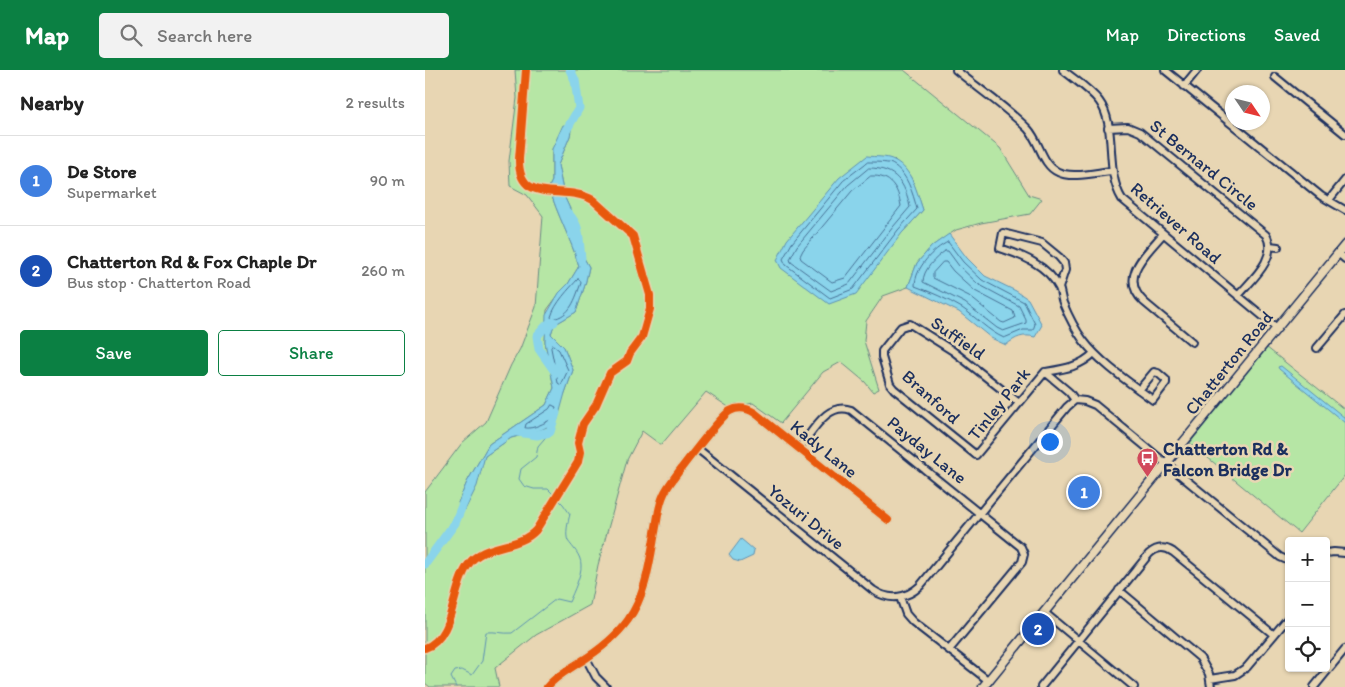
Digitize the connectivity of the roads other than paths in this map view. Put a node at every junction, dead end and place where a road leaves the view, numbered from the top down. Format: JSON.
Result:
{"nodes":[{"id":1,"x":955,"y":70,"type":"edge"},
{"id":2,"x":1063,"y":70,"type":"edge"},
{"id":3,"x":1165,"y":70,"type":"edge"},
{"id":4,"x":1197,"y":70,"type":"edge"},
{"id":5,"x":1275,"y":77,"type":"dead end"},
{"id":6,"x":1184,"y":86,"type":"junction"},
{"id":7,"x":1108,"y":128,"type":"junction"},
{"id":8,"x":1345,"y":134,"type":"edge"},
{"id":9,"x":1112,"y":171,"type":"junction"},
{"id":10,"x":1345,"y":180,"type":"edge"},
{"id":11,"x":1329,"y":200,"type":"junction"},
{"id":12,"x":1345,"y":210,"type":"edge"},
{"id":13,"x":1163,"y":234,"type":"junction"},
{"id":14,"x":1345,"y":245,"type":"edge"},
{"id":15,"x":1270,"y":246,"type":"junction"},
{"id":16,"x":1278,"y":247,"type":"dead end"},
{"id":17,"x":1338,"y":253,"type":"junction"},
{"id":18,"x":1345,"y":259,"type":"edge"},
{"id":19,"x":1059,"y":288,"type":"junction"},
{"id":20,"x":1238,"y":296,"type":"junction"},
{"id":21,"x":1345,"y":315,"type":"edge"},
{"id":22,"x":1277,"y":328,"type":"junction"},
{"id":23,"x":1192,"y":342,"type":"dead end"},
{"id":24,"x":1317,"y":348,"type":"dead end"},
{"id":25,"x":882,"y":351,"type":"joint"},
{"id":26,"x":1094,"y":353,"type":"junction"},
{"id":27,"x":1045,"y":372,"type":"junction"},
{"id":28,"x":1139,"y":390,"type":"junction"},
{"id":29,"x":1075,"y":400,"type":"junction"},
{"id":30,"x":1019,"y":403,"type":"junction"},
{"id":31,"x":698,"y":448,"type":"junction"},
{"id":32,"x":799,"y":448,"type":"junction"},
{"id":33,"x":976,"y":456,"type":"joint"},
{"id":34,"x":1167,"y":463,"type":"junction"},
{"id":35,"x":980,"y":512,"type":"junction"},
{"id":36,"x":888,"y":520,"type":"dead end"},
{"id":37,"x":1330,"y":551,"type":"edge"},
{"id":38,"x":1345,"y":553,"type":"edge"},
{"id":39,"x":1285,"y":559,"type":"edge"},
{"id":40,"x":1119,"y":590,"type":"junction"},
{"id":41,"x":900,"y":597,"type":"junction"},
{"id":42,"x":1045,"y":613,"type":"junction"},
{"id":43,"x":1285,"y":622,"type":"edge"},
{"id":44,"x":1274,"y":635,"type":"junction"},
{"id":45,"x":1079,"y":641,"type":"junction"},
{"id":46,"x":1345,"y":649,"type":"edge"},
{"id":47,"x":949,"y":650,"type":"junction"},
{"id":48,"x":586,"y":658,"type":"junction"},
{"id":49,"x":1210,"y":680,"type":"junction"},
{"id":50,"x":986,"y":684,"type":"edge"},
{"id":51,"x":547,"y":687,"type":"edge"},
{"id":52,"x":607,"y":687,"type":"edge"},
{"id":53,"x":1041,"y":687,"type":"edge"},
{"id":54,"x":1134,"y":687,"type":"edge"},
{"id":55,"x":1211,"y":687,"type":"edge"},
{"id":56,"x":1314,"y":687,"type":"edge"}],
"edges":[{"from":1,"to":9,"type":"street"},
{"from":2,"to":7,"type":"street","name":"Retriever Road"},
{"from":3,"to":6,"type":"street"},
{"from":4,"to":6,"type":"street"},
{"from":5,"to":8,"type":"street"},
{"from":6,"to":11,"type":"street"},
{"from":7,"to":9,"type":"street","name":"Retriever Road"},
{"from":7,"to":15,"type":"street","name":"St Bernard Circle"},
{"from":9,"to":13,"type":"street","name":"Retriever Road"},
{"from":10,"to":11,"type":"street"},
{"from":11,"to":12,"type":"street"},
{"from":13,"to":20,"type":"street","name":"Retriever Road"},
{"from":13,"to":23,"type":"street"},
{"from":14,"to":17,"type":"main road","name":"Chatterton Road"},
{"from":15,"to":16,"type":"street"},
{"from":15,"to":20,"type":"street"},
{"from":17,"to":18,"type":"street"},
{"from":17,"to":22,"type":"main road","name":"Chatterton Road"},
{"from":19,"to":19,"type":"street"},
{"from":19,"to":26,"type":"street"},
{"from":20,"to":22,"type":"street","name":"Retriever Road"},
{"from":21,"to":24,"type":"street"},
{"from":22,"to":34,"type":"main road","name":"Chatterton Road"},
{"from":25,"to":30,"type":"street","name":"Suffield"},
{"from":25,"to":33,"type":"street","name":"Branford"},
{"from":26,"to":27,"type":"street","name":"Tinley Park"},
{"from":26,"to":28,"type":"street"},
{"from":27,"to":29,"type":"street","name":"Tinley Park"},
{"from":27,"to":30,"type":"street","name":"Tinley Park"},
{"from":28,"to":28,"type":"street"},
{"from":29,"to":34,"type":"street"},
{"from":29,"to":35,"type":"street"},
{"from":30,"to":33,"type":"street","name":"Tinley Park"},
{"from":31,"to":32,"type":"street","name":"Kady Lane"},
{"from":31,"to":41,"type":"street","name":"Yozuri Drive"},
{"from":31,"to":48,"type":"street"},
{"from":32,"to":35,"type":"street","name":"Payday Lane"},
{"from":32,"to":36,"type":"street","name":"Kady Lane"},
{"from":34,"to":39,"type":"street"},
{"from":34,"to":42,"type":"main road","name":"Chatterton Road"},
{"from":35,"to":41,"type":"street"},
{"from":35,"to":47,"type":"street","name":"Payday Lane"},
{"from":37,"to":38,"type":"street"},
{"from":40,"to":44,"type":"street"},
{"from":40,"to":45,"type":"street"},
{"from":40,"to":49,"type":"street"},
{"from":41,"to":47,"type":"street"},
{"from":42,"to":45,"type":"street"},
{"from":42,"to":50,"type":"main road","name":"Chatterton Road"},
{"from":43,"to":44,"type":"street"},
{"from":44,"to":49,"type":"street"},
{"from":45,"to":53,"type":"street"},
{"from":45,"to":54,"type":"street"},
{"from":46,"to":56,"type":"street"},
{"from":47,"to":50,"type":"street"},
{"from":48,"to":51,"type":"street"},
{"from":48,"to":52,"type":"street"},
{"from":49,"to":55,"type":"street"}]}
